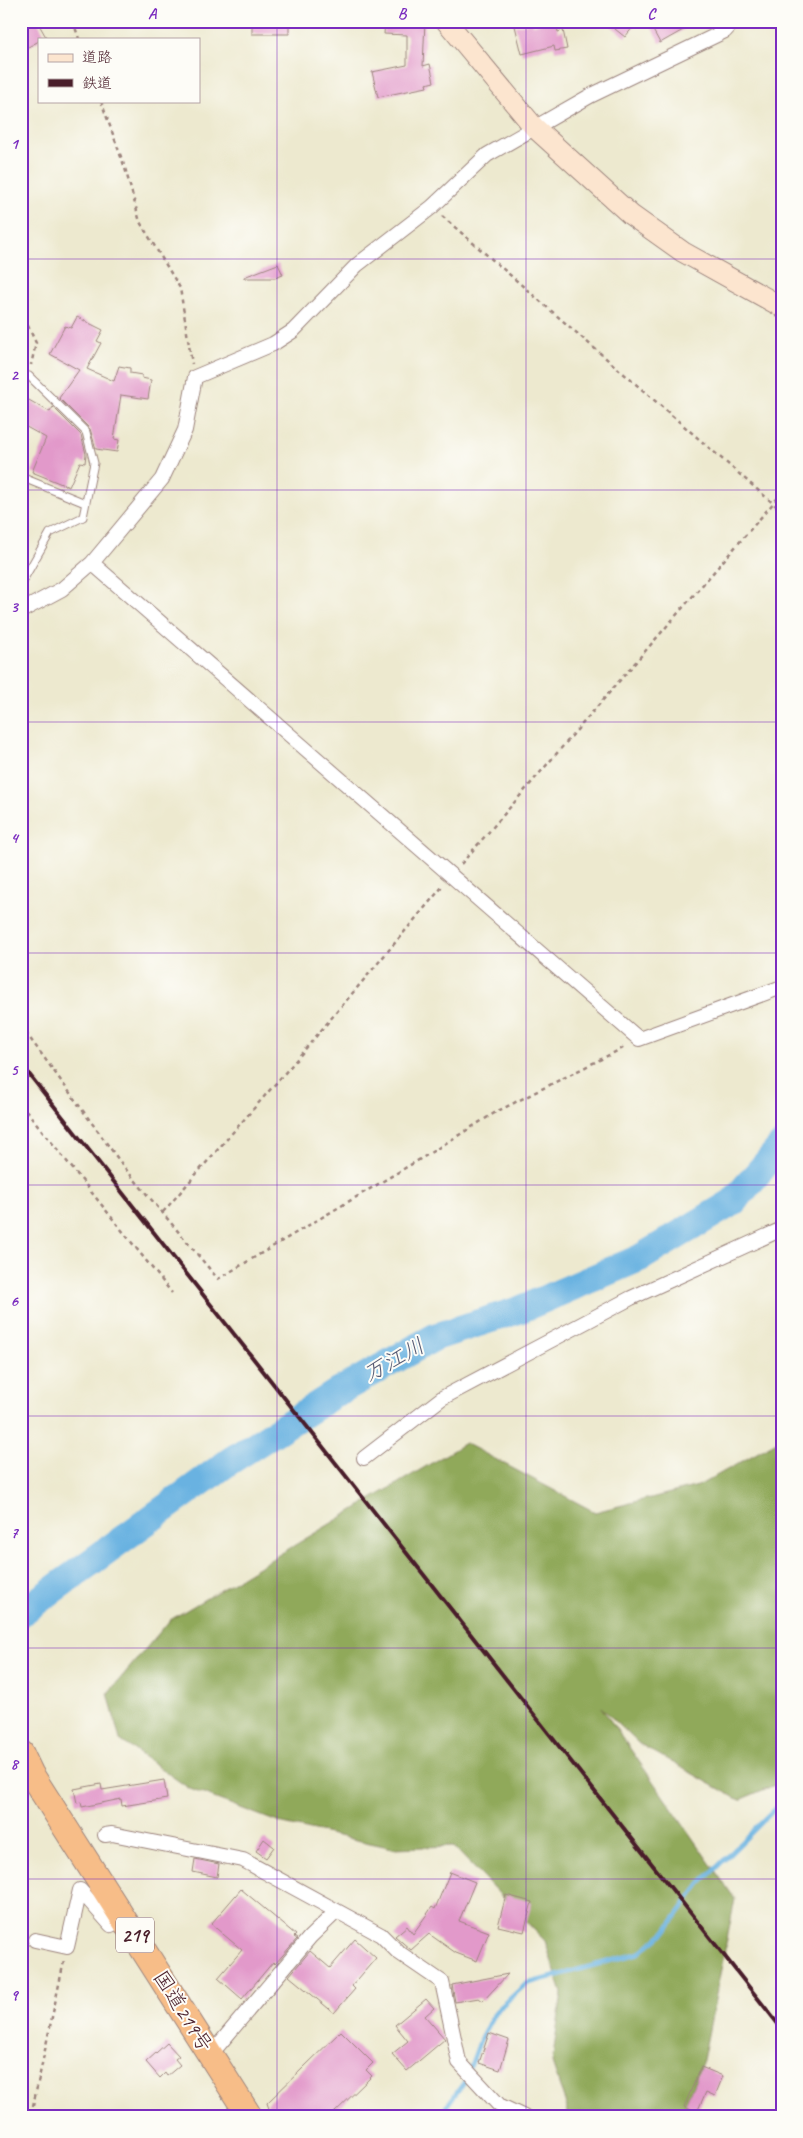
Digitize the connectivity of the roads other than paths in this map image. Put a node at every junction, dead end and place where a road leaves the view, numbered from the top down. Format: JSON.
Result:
{"nodes":[{"id":1,"x":446,"y":21,"type":"edge"},
{"id":2,"x":734,"y":21,"type":"edge"},
{"id":3,"x":534,"y":127,"type":"junction"},
{"id":4,"x":782,"y":308,"type":"edge"},
{"id":5,"x":29,"y":376,"type":"road end"},
{"id":6,"x":21,"y":477,"type":"edge"},
{"id":7,"x":85,"y":503,"type":"junction"},
{"id":8,"x":92,"y":563,"type":"junction"},
{"id":9,"x":21,"y":584,"type":"edge"},
{"id":10,"x":21,"y":611,"type":"edge"},
{"id":11,"x":782,"y":987,"type":"edge"},
{"id":12,"x":782,"y":1229,"type":"edge"},
{"id":13,"x":364,"y":1458,"type":"dead end"},
{"id":14,"x":25,"y":1769,"type":"edge"},
{"id":15,"x":105,"y":1835,"type":"dead end"},
{"id":16,"x":337,"y":1911,"type":"junction"},
{"id":17,"x":124,"y":1918,"type":"junction"},
{"id":18,"x":35,"y":1940,"type":"dead end"},
{"id":19,"x":211,"y":2054,"type":"junction"},
{"id":20,"x":250,"y":2117,"type":"edge"},
{"id":21,"x":524,"y":2117,"type":"edge"}],
"edges":[{"from":1,"to":3,"type":"street"},
{"from":2,"to":3,"type":"street"},
{"from":3,"to":4,"type":"street"},
{"from":3,"to":8,"type":"street"},
{"from":5,"to":7,"type":"lane"},
{"from":6,"to":7,"type":"lane"},
{"from":7,"to":9,"type":"lane"},
{"from":8,"to":10,"type":"street"},
{"from":8,"to":11,"type":"street"},
{"from":12,"to":13,"type":"street"},
{"from":14,"to":17,"type":"highway","name":"国道219号","number":"219"},
{"from":15,"to":16,"type":"street"},
{"from":16,"to":19,"type":"street"},
{"from":16,"to":21,"type":"street"},
{"from":17,"to":18,"type":"street"},
{"from":17,"to":19,"type":"highway","name":"国道219号","number":"219"},
{"from":19,"to":20,"type":"highway","name":"国道219号","number":"219"}]}
